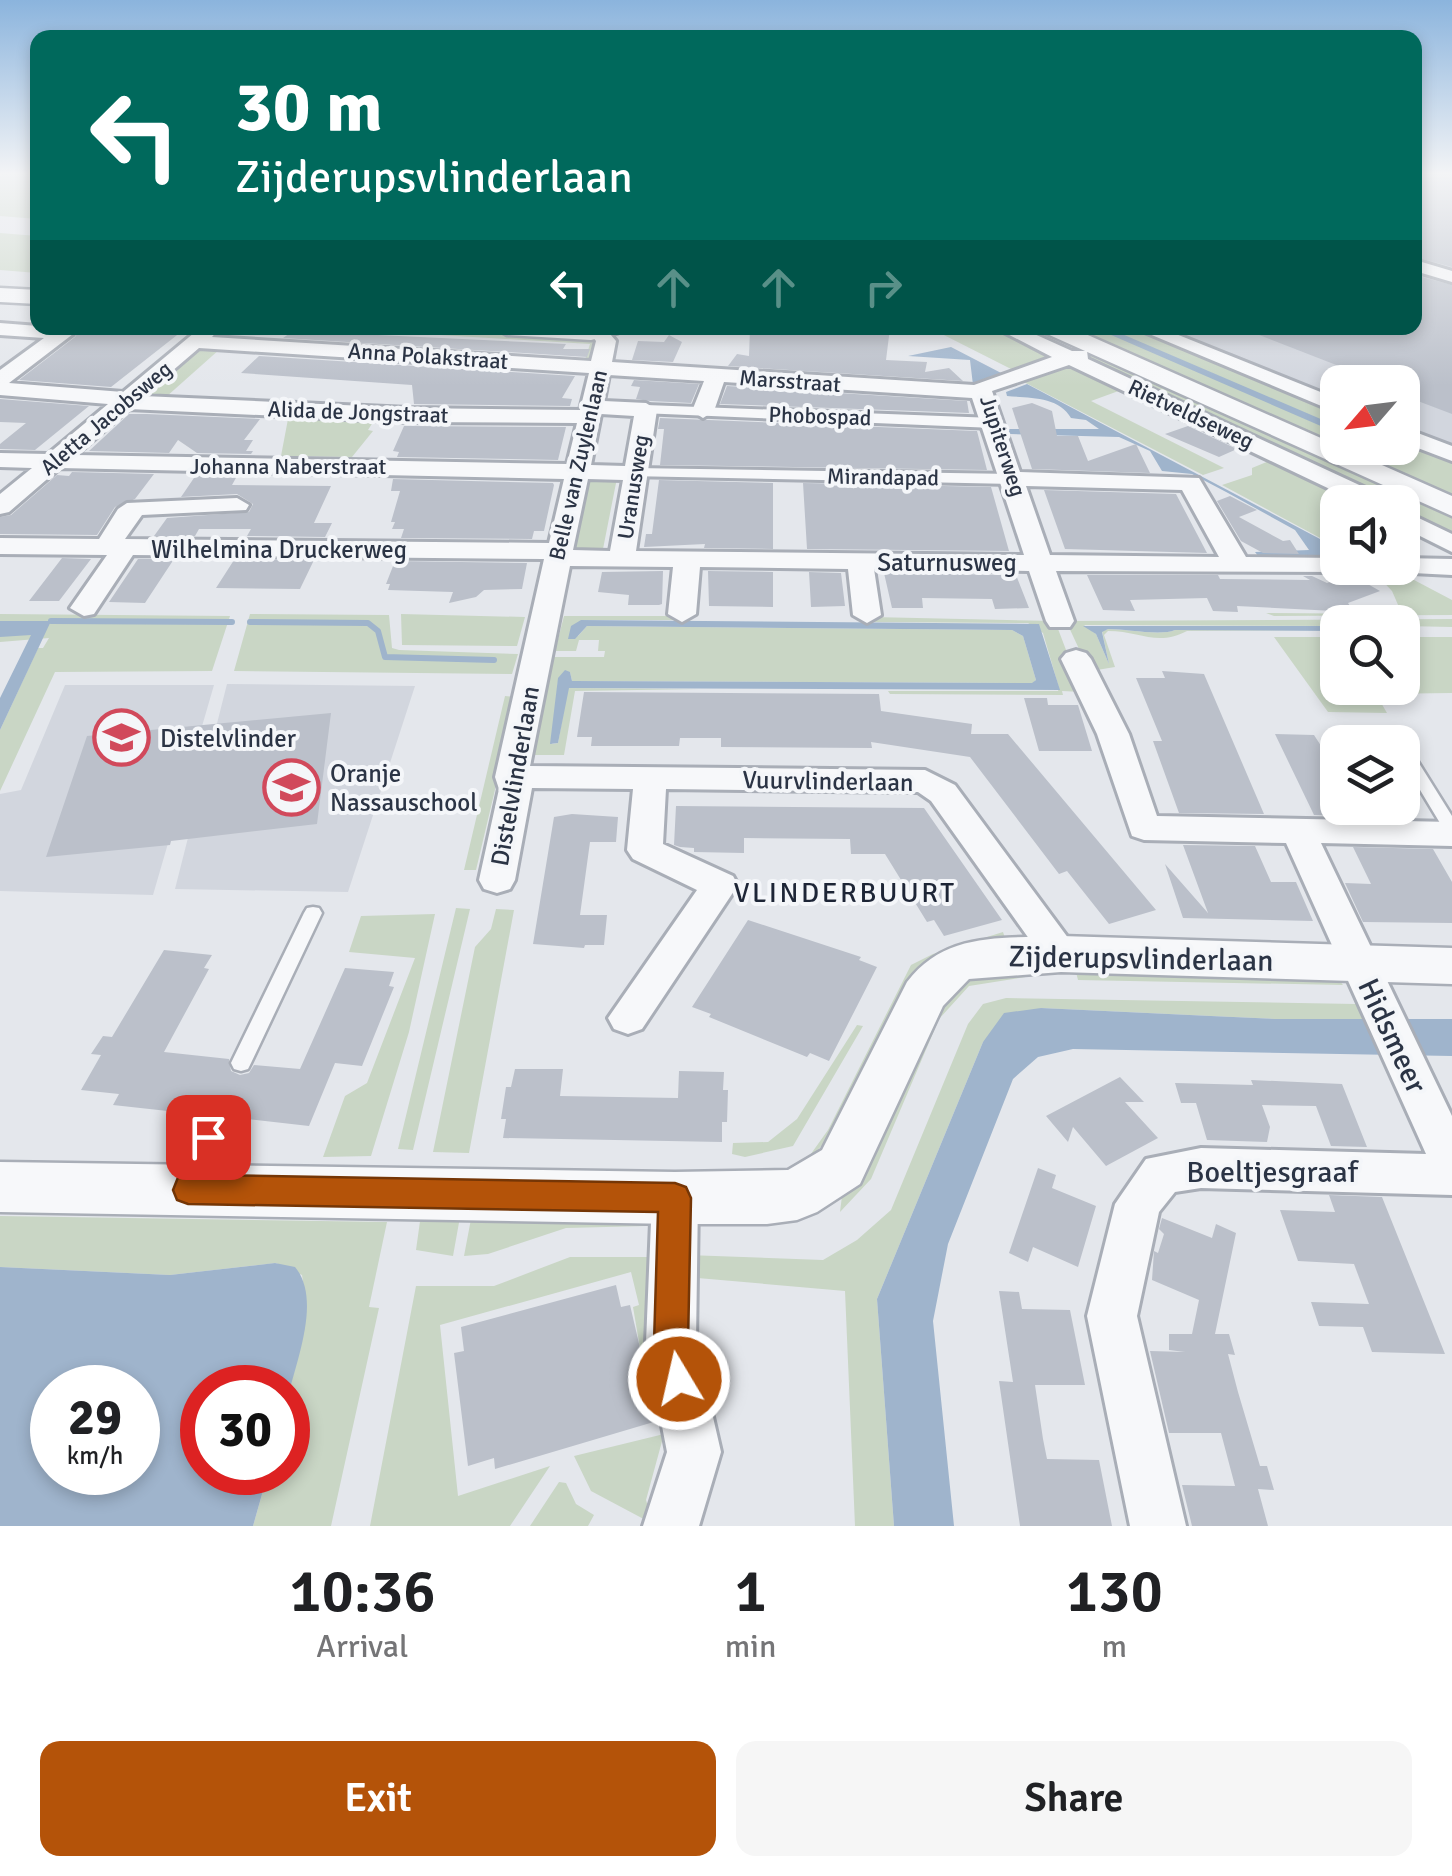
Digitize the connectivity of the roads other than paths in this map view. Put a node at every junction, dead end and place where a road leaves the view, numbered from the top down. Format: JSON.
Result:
{"nodes":[{"id":1,"x":1422,"y":267,"type":"edge"},
{"id":2,"x":1452,"y":277,"type":"edge"},
{"id":3,"x":0,"y":295,"type":"edge"},
{"id":4,"x":30,"y":297,"type":"edge"},
{"id":5,"x":0,"y":329,"type":"edge"},
{"id":6,"x":30,"y":331,"type":"edge"},
{"id":7,"x":62,"y":335,"type":"edge"},
{"id":8,"x":204,"y":335,"type":"edge"},
{"id":9,"x":605,"y":335,"type":"edge"},
{"id":10,"x":1021,"y":335,"type":"edge"},
{"id":11,"x":1069,"y":335,"type":"edge"},
{"id":12,"x":1163,"y":335,"type":"edge"},
{"id":13,"x":1099,"y":348,"type":"junction"},
{"id":14,"x":1070,"y":358,"type":"junction"},
{"id":15,"x":600,"y":368,"type":"junction"},
{"id":16,"x":716,"y":376,"type":"junction"},
{"id":17,"x":0,"y":380,"type":"edge"},
{"id":18,"x":0,"y":389,"type":"edge"},
{"id":19,"x":980,"y":392,"type":"junction"},
{"id":20,"x":1320,"y":400,"type":"edge"},
{"id":21,"x":129,"y":401,"type":"junction"},
{"id":22,"x":646,"y":410,"type":"junction"},
{"id":23,"x":703,"y":411,"type":"junction"},
{"id":24,"x":591,"y":412,"type":"junction"},
{"id":25,"x":994,"y":423,"type":"junction"},
{"id":26,"x":1420,"y":441,"type":"edge"},
{"id":27,"x":1452,"y":454,"type":"edge"},
{"id":28,"x":0,"y":460,"type":"edge"},
{"id":29,"x":50,"y":464,"type":"junction"},
{"id":30,"x":576,"y":470,"type":"junction"},
{"id":31,"x":635,"y":473,"type":"junction"},
{"id":32,"x":1013,"y":479,"type":"junction"},
{"id":33,"x":1340,"y":485,"type":"edge"},
{"id":34,"x":1452,"y":506,"type":"edge"},
{"id":35,"x":0,"y":507,"type":"edge"},
{"id":36,"x":1420,"y":527,"type":"edge"},
{"id":37,"x":1452,"y":544,"type":"edge"},
{"id":38,"x":0,"y":546,"type":"edge"},
{"id":39,"x":116,"y":548,"type":"junction"},
{"id":40,"x":214,"y":549,"type":"junction"},
{"id":41,"x":558,"y":555,"type":"junction"},
{"id":42,"x":622,"y":560,"type":"junction"},
{"id":43,"x":687,"y":560,"type":"junction"},
{"id":44,"x":860,"y":562,"type":"junction"},
{"id":45,"x":1041,"y":563,"type":"junction"},
{"id":46,"x":1236,"y":565,"type":"junction"},
{"id":47,"x":1320,"y":566,"type":"edge"},
{"id":48,"x":1420,"y":567,"type":"edge"},
{"id":49,"x":1452,"y":568,"type":"edge"},
{"id":50,"x":84,"y":608,"type":"dead end"},
{"id":51,"x":546,"y":613,"type":"joint"},
{"id":52,"x":682,"y":614,"type":"dead end"},
{"id":53,"x":867,"y":615,"type":"dead end"},
{"id":54,"x":1060,"y":621,"type":"dead end"},
{"id":55,"x":1076,"y":658,"type":"dead end"},
{"id":56,"x":511,"y":777,"type":"junction"},
{"id":57,"x":1420,"y":777,"type":"edge"},
{"id":58,"x":650,"y":779,"type":"junction"},
{"id":59,"x":1298,"y":831,"type":"junction"},
{"id":60,"x":1452,"y":832,"type":"edge"},
{"id":61,"x":498,"y":880,"type":"dead end"},
{"id":62,"x":313,"y":913,"type":"dead end"},
{"id":63,"x":1061,"y":954,"type":"junction"},
{"id":64,"x":1452,"y":966,"type":"edge"},
{"id":65,"x":1365,"y":981,"type":"junction"},
{"id":66,"x":628,"y":1018,"type":"dead end"},
{"id":67,"x":241,"y":1064,"type":"dead end"},
{"id":68,"x":218,"y":1111,"type":"dead end"},
{"id":69,"x":1452,"y":1163,"type":"edge"},
{"id":70,"x":1452,"y":1174,"type":"edge"},
{"id":71,"x":0,"y":1187,"type":"edge"},
{"id":72,"x":188,"y":1190,"type":"junction"},
{"id":73,"x":675,"y":1198,"type":"junction"},
{"id":74,"x":671,"y":1526,"type":"edge"},
{"id":75,"x":1158,"y":1526,"type":"edge"}],
"edges":[{"from":1,"to":2,"type":"street"},
{"from":3,"to":4,"type":"street"},
{"from":5,"to":6,"type":"street"},
{"from":7,"to":17,"type":"street"},
{"from":8,"to":15,"type":"street","name":"Anna Polakstraat"},
{"from":8,"to":21,"type":"street","name":"Aletta Jacobsweg"},
{"from":9,"to":15,"type":"street","name":"Belle van Zuylenlaan"},
{"from":10,"to":14,"type":"street","name":"Rietveldseweg"},
{"from":11,"to":13,"type":"street"},
{"from":12,"to":20,"type":"street"},
{"from":13,"to":14,"type":"street","name":"Jupiterweg"},
{"from":13,"to":34,"type":"street"},
{"from":14,"to":19,"type":"street","name":"Jupiterweg"},
{"from":14,"to":33,"type":"street","name":"Rietveldseweg"},
{"from":15,"to":16,"type":"street","name":"Marsstraat"},
{"from":15,"to":24,"type":"street","name":"Belle van Zuylenlaan"},
{"from":16,"to":19,"type":"street","name":"Marsstraat"},
{"from":16,"to":23,"type":"street"},
{"from":18,"to":21,"type":"street","name":"Alida de Jongstraat"},
{"from":19,"to":25,"type":"street","name":"Jupiterweg"},
{"from":21,"to":24,"type":"street","name":"Alida de Jongstraat"},
{"from":21,"to":29,"type":"street","name":"Aletta Jacobsweg"},
{"from":22,"to":23,"type":"street","name":"Phobospad"},
{"from":22,"to":24,"type":"street","name":"Uranusweg"},
{"from":22,"to":31,"type":"street","name":"Uranusweg"},
{"from":23,"to":25,"type":"street","name":"Phobospad"},
{"from":24,"to":30,"type":"street","name":"Belle van Zuylenlaan"},
{"from":25,"to":32,"type":"street","name":"Jupiterweg"},
{"from":26,"to":27,"type":"street"},
{"from":28,"to":29,"type":"street","name":"Johanna Naberstraat"},
{"from":29,"to":30,"type":"street","name":"Johanna Naberstraat"},
{"from":29,"to":35,"type":"street","name":"Aletta Jacobsweg"},
{"from":30,"to":31,"type":"street","name":"Mirandapad"},
{"from":30,"to":41,"type":"street","name":"Belle van Zuylenlaan"},
{"from":31,"to":32,"type":"street","name":"Mirandapad"},
{"from":31,"to":42,"type":"street","name":"Uranusweg"},
{"from":32,"to":45,"type":"street","name":"Jupiterweg"},
{"from":32,"to":46,"type":"street","name":"Mirandapad"},
{"from":36,"to":37,"type":"street"},
{"from":38,"to":39,"type":"street","name":"Wilhelmina Druckerweg"},
{"from":39,"to":40,"type":"street","name":"Wilhelmina Druckerweg"},
{"from":39,"to":40,"type":"street"},
{"from":39,"to":50,"type":"street"},
{"from":40,"to":41,"type":"street","name":"Wilhelmina Druckerweg"},
{"from":41,"to":42,"type":"street","name":"Saturnusweg"},
{"from":41,"to":51,"type":"street","name":"Belle van Zuylenlaan"},
{"from":42,"to":43,"type":"street","name":"Saturnusweg"},
{"from":43,"to":44,"type":"street","name":"Saturnusweg"},
{"from":43,"to":52,"type":"street"},
{"from":44,"to":45,"type":"street","name":"Saturnusweg"},
{"from":44,"to":53,"type":"street"},
{"from":45,"to":46,"type":"street","name":"Saturnusweg"},
{"from":45,"to":54,"type":"street","name":"Jupiterweg"},
{"from":46,"to":47,"type":"street","name":"Saturnusweg"},
{"from":48,"to":49,"type":"street"},
{"from":51,"to":56,"type":"street","name":"Distelvlinderlaan"},
{"from":55,"to":59,"type":"street"},
{"from":56,"to":58,"type":"street","name":"Vuurvlinderlaan"},
{"from":56,"to":61,"type":"street","name":"Distelvlinderlaan"},
{"from":57,"to":60,"type":"lane"},
{"from":58,"to":63,"type":"street","name":"Vuurvlinderlaan"},
{"from":58,"to":66,"type":"street"},
{"from":59,"to":60,"type":"street"},
{"from":59,"to":65,"type":"street","name":"Hidsmeer"},
{"from":62,"to":67,"type":"lane"},
{"from":63,"to":65,"type":"street","name":"Zijderupsvlinderlaan"},
{"from":63,"to":73,"type":"street","name":"Zijderupsvlinderlaan"},
{"from":64,"to":65,"type":"street","name":"Zijderupsvlinderlaan"},
{"from":65,"to":69,"type":"street","name":"Hidsmeer"},
{"from":68,"to":72,"type":"lane"},
{"from":70,"to":75,"type":"street","name":"Boeltjesgraaf"},
{"from":71,"to":72,"type":"street","name":"Zijderupsvlinderlaan"},
{"from":72,"to":73,"type":"street","name":"Zijderupsvlinderlaan"},
{"from":73,"to":74,"type":"street"}]}
